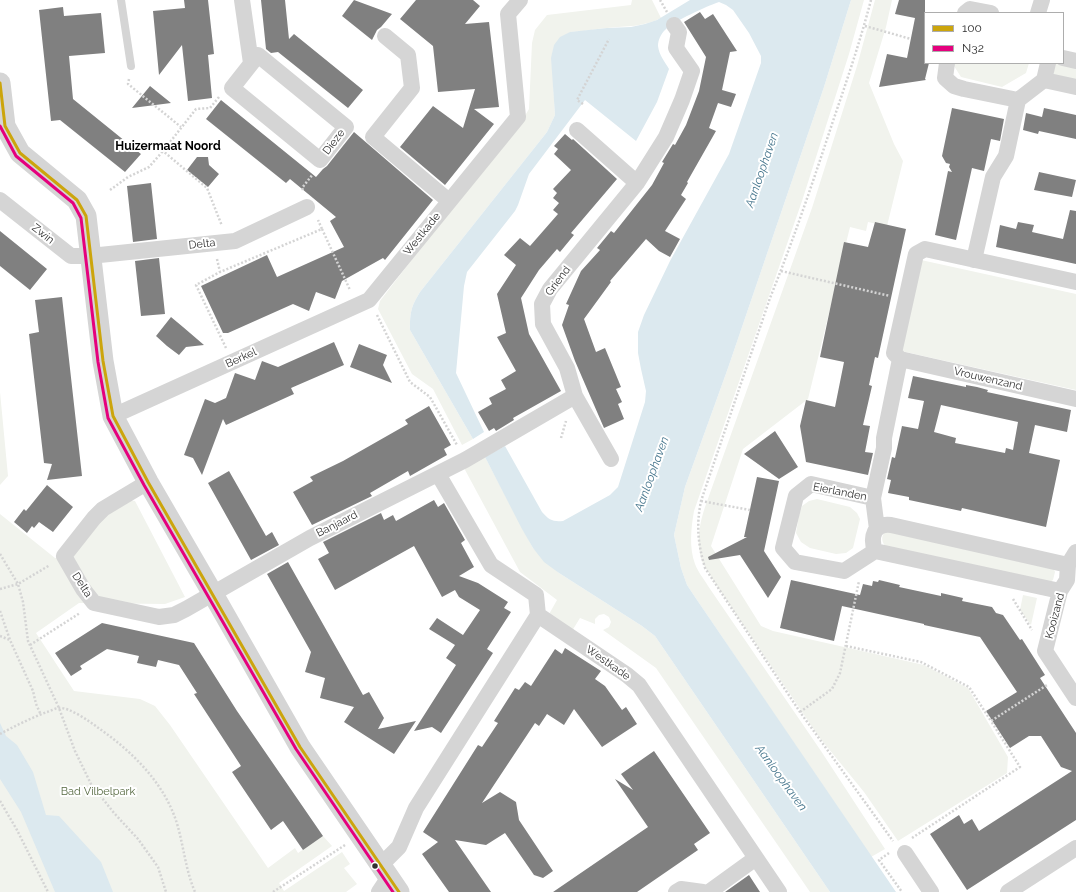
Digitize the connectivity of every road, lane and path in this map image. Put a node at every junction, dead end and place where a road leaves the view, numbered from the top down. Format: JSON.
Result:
{"nodes":[{"id":1,"x":121,"y":0,"type":"edge"},
{"id":2,"x":242,"y":0,"type":"edge"},
{"id":3,"x":871,"y":0,"type":"edge"},
{"id":4,"x":1042,"y":0,"type":"edge"},
{"id":5,"x":514,"y":2,"type":"edge"},
{"id":6,"x":966,"y":12,"type":"edge"},
{"id":7,"x":986,"y":12,"type":"edge"},
{"id":8,"x":1038,"y":12,"type":"edge"},
{"id":9,"x":674,"y":25,"type":"dead end"},
{"id":10,"x":864,"y":26,"type":"junction"},
{"id":11,"x":385,"y":36,"type":"dead end"},
{"id":12,"x":608,"y":39,"type":"dead end"},
{"id":13,"x":911,"y":39,"type":"dead end"},
{"id":14,"x":1064,"y":58,"type":"edge"},
{"id":15,"x":1076,"y":61,"type":"edge"},
{"id":16,"x":251,"y":63,"type":"junction"},
{"id":17,"x":948,"y":64,"type":"edge"},
{"id":18,"x":1048,"y":64,"type":"edge"},
{"id":19,"x":131,"y":66,"type":"joint"},
{"id":20,"x":1044,"y":80,"type":"junction"},
{"id":21,"x":0,"y":82,"type":"edge"},
{"id":22,"x":1076,"y":87,"type":"edge"},
{"id":23,"x":232,"y":88,"type":"junction"},
{"id":24,"x":1018,"y":100,"type":"junction"},
{"id":25,"x":583,"y":104,"type":"dead end"},
{"id":26,"x":181,"y":126,"type":"junction"},
{"id":27,"x":577,"y":130,"type":"dead end"},
{"id":28,"x":163,"y":151,"type":"junction"},
{"id":29,"x":320,"y":160,"type":"junction"},
{"id":30,"x":637,"y":183,"type":"junction"},
{"id":31,"x":110,"y":190,"type":"dead end"},
{"id":32,"x":0,"y":200,"type":"edge"},
{"id":33,"x":449,"y":201,"type":"junction"},
{"id":34,"x":309,"y":206,"type":"junction"},
{"id":35,"x":322,"y":229,"type":"junction"},
{"id":36,"x":228,"y":241,"type":"junction"},
{"id":37,"x":90,"y":256,"type":"junction"},
{"id":38,"x":974,"y":260,"type":"junction"},
{"id":39,"x":781,"y":271,"type":"junction"},
{"id":40,"x":1076,"y":282,"type":"edge"},
{"id":41,"x":906,"y":300,"type":"junction"},
{"id":42,"x":363,"y":302,"type":"junction"},
{"id":43,"x":900,"y":359,"type":"junction"},
{"id":44,"x":233,"y":361,"type":"junction"},
{"id":45,"x":575,"y":396,"type":"junction"},
{"id":46,"x":1076,"y":399,"type":"edge"},
{"id":47,"x":113,"y":416,"type":"junction"},
{"id":48,"x":565,"y":426,"type":"dead end"},
{"id":49,"x":561,"y":438,"type":"dead end"},
{"id":50,"x":611,"y":459,"type":"dead end"},
{"id":51,"x":465,"y":460,"type":"junction"},
{"id":52,"x":438,"y":474,"type":"junction"},
{"id":53,"x":148,"y":482,"type":"junction"},
{"id":54,"x":872,"y":498,"type":"junction"},
{"id":55,"x":701,"y":501,"type":"junction"},
{"id":56,"x":750,"y":510,"type":"dead end"},
{"id":57,"x":877,"y":528,"type":"junction"},
{"id":58,"x":0,"y":554,"type":"edge"},
{"id":59,"x":869,"y":555,"type":"junction"},
{"id":60,"x":64,"y":556,"type":"junction"},
{"id":61,"x":1069,"y":574,"type":"edge"},
{"id":62,"x":1000,"y":578,"type":"junction"},
{"id":63,"x":18,"y":584,"type":"junction"},
{"id":64,"x":0,"y":589,"type":"edge"},
{"id":65,"x":213,"y":594,"type":"junction"},
{"id":66,"x":94,"y":603,"type":"junction"},
{"id":67,"x":0,"y":611,"type":"edge"},
{"id":68,"x":538,"y":615,"type":"junction"},
{"id":69,"x":0,"y":636,"type":"edge"},
{"id":70,"x":10,"y":640,"type":"junction"},
{"id":71,"x":30,"y":645,"type":"junction"},
{"id":72,"x":846,"y":646,"type":"junction"},
{"id":73,"x":1045,"y":651,"type":"junction"},
{"id":74,"x":1061,"y":676,"type":"junction"},
{"id":75,"x":1076,"y":698,"type":"edge"},
{"id":76,"x":59,"y":708,"type":"junction"},
{"id":77,"x":800,"y":712,"type":"junction"},
{"id":78,"x":41,"y":715,"type":"junction"},
{"id":79,"x":991,"y":722,"type":"junction"},
{"id":80,"x":0,"y":734,"type":"edge"},
{"id":81,"x":0,"y":802,"type":"edge"},
{"id":82,"x":360,"y":835,"type":"junction"},
{"id":83,"x":904,"y":846,"type":"junction"},
{"id":84,"x":1076,"y":848,"type":"edge"},
{"id":85,"x":887,"y":855,"type":"dead end"},
{"id":86,"x":756,"y":858,"type":"junction"},
{"id":87,"x":387,"y":881,"type":"edge"},
{"id":88,"x":48,"y":892,"type":"edge"},
{"id":89,"x":166,"y":892,"type":"edge"},
{"id":90,"x":195,"y":892,"type":"edge"},
{"id":91,"x":273,"y":892,"type":"edge"},
{"id":92,"x":676,"y":892,"type":"edge"},
{"id":93,"x":703,"y":892,"type":"edge"},
{"id":94,"x":709,"y":892,"type":"edge"},
{"id":95,"x":779,"y":892,"type":"edge"},
{"id":96,"x":902,"y":892,"type":"edge"},
{"id":97,"x":931,"y":892,"type":"edge"},
{"id":98,"x":1008,"y":892,"type":"edge"}],
"edges":[{"from":1,"to":19,"type":"lane"},
{"from":2,"to":16,"type":"street"},
{"from":3,"to":10,"type":"path"},
{"from":4,"to":8,"type":"street"},
{"from":5,"to":33,"type":"street","name":"Westkade"},
{"from":6,"to":7,"type":"street"},
{"from":9,"to":30,"type":"street","name":"Griend"},
{"from":10,"to":13,"type":"path"},
{"from":10,"to":39,"type":"path"},
{"from":11,"to":33,"type":"street"},
{"from":12,"to":25,"type":"path"},
{"from":14,"to":15,"type":"street"},
{"from":16,"to":23,"type":"street"},
{"from":16,"to":29,"type":"street","name":"Dieze"},
{"from":17,"to":24,"type":"street"},
{"from":18,"to":20,"type":"street"},
{"from":19,"to":26,"type":"path"},
{"from":20,"to":22,"type":"street"},
{"from":20,"to":24,"type":"street"},
{"from":21,"to":37,"type":"street"},
{"from":23,"to":26,"type":"path"},
{"from":23,"to":29,"type":"street","name":"Dieze"},
{"from":24,"to":38,"type":"street"},
{"from":26,"to":28,"type":"path"},
{"from":27,"to":30,"type":"street"},
{"from":28,"to":31,"type":"path"},
{"from":28,"to":36,"type":"path"},
{"from":29,"to":34,"type":"path"},
{"from":30,"to":45,"type":"street","name":"Griend"},
{"from":32,"to":37,"type":"street","name":"Zwin"},
{"from":33,"to":42,"type":"street","name":"Westkade"},
{"from":34,"to":35,"type":"path"},
{"from":34,"to":36,"type":"street","name":"Delta"},
{"from":35,"to":42,"type":"path"},
{"from":35,"to":44,"type":"path"},
{"from":36,"to":37,"type":"street","name":"Delta"},
{"from":37,"to":47,"type":"street"},
{"from":38,"to":40,"type":"street"},
{"from":38,"to":41,"type":"street"},
{"from":39,"to":41,"type":"path"},
{"from":39,"to":55,"type":"path"},
{"from":41,"to":43,"type":"street"},
{"from":42,"to":44,"type":"street","name":"Berkel"},
{"from":42,"to":51,"type":"path"},
{"from":43,"to":46,"type":"street","name":"Vrouwenzand"},
{"from":43,"to":54,"type":"street"},
{"from":44,"to":47,"type":"street","name":"Berkel"},
{"from":45,"to":50,"type":"street","name":"Griend"},
{"from":45,"to":51,"type":"street"},
{"from":47,"to":53,"type":"street"},
{"from":48,"to":49,"type":"path"},
{"from":51,"to":52,"type":"street","name":"Banjaard"},
{"from":52,"to":65,"type":"street","name":"Banjaard"},
{"from":52,"to":68,"type":"street"},
{"from":53,"to":60,"type":"street"},
{"from":53,"to":65,"type":"street"},
{"from":54,"to":57,"type":"street","name":"Eierlanden"},
{"from":54,"to":59,"type":"street","name":"Eierlanden"},
{"from":55,"to":56,"type":"path"},
{"from":55,"to":77,"type":"path"},
{"from":57,"to":59,"type":"street","name":"Eierlanden"},
{"from":57,"to":61,"type":"street"},
{"from":58,"to":63,"type":"path"},
{"from":59,"to":62,"type":"street"},
{"from":59,"to":72,"type":"path"},
{"from":60,"to":63,"type":"path"},
{"from":60,"to":66,"type":"street","name":"Delta"},
{"from":61,"to":62,"type":"street"},
{"from":61,"to":73,"type":"street","name":"Kooizand"},
{"from":62,"to":73,"type":"path"},
{"from":63,"to":64,"type":"path"},
{"from":63,"to":71,"type":"path"},
{"from":65,"to":66,"type":"street","name":"Delta"},
{"from":65,"to":82,"type":"street"},
{"from":66,"to":71,"type":"path"},
{"from":67,"to":70,"type":"path"},
{"from":68,"to":86,"type":"street","name":"Westkade"},
{"from":68,"to":87,"type":"street"},
{"from":69,"to":70,"type":"path"},
{"from":70,"to":78,"type":"path"},
{"from":71,"to":76,"type":"path"},
{"from":72,"to":77,"type":"path"},
{"from":72,"to":79,"type":"path"},
{"from":73,"to":74,"type":"street","name":"Kooizand"},
{"from":74,"to":75,"type":"street","name":"Kooizand"},
{"from":74,"to":79,"type":"path"},
{"from":76,"to":78,"type":"path"},
{"from":76,"to":89,"type":"path"},
{"from":76,"to":90,"type":"path"},
{"from":77,"to":83,"type":"path"},
{"from":78,"to":80,"type":"path"},
{"from":79,"to":83,"type":"path"},
{"from":81,"to":88,"type":"path"},
{"from":82,"to":87,"type":"street"},
{"from":82,"to":91,"type":"path"},
{"from":83,"to":97,"type":"street"},
{"from":84,"to":98,"type":"street"},
{"from":85,"to":96,"type":"path"},
{"from":86,"to":94,"type":"street"},
{"from":86,"to":95,"type":"street","name":"Westkade"},
{"from":92,"to":93,"type":"street"}]}
